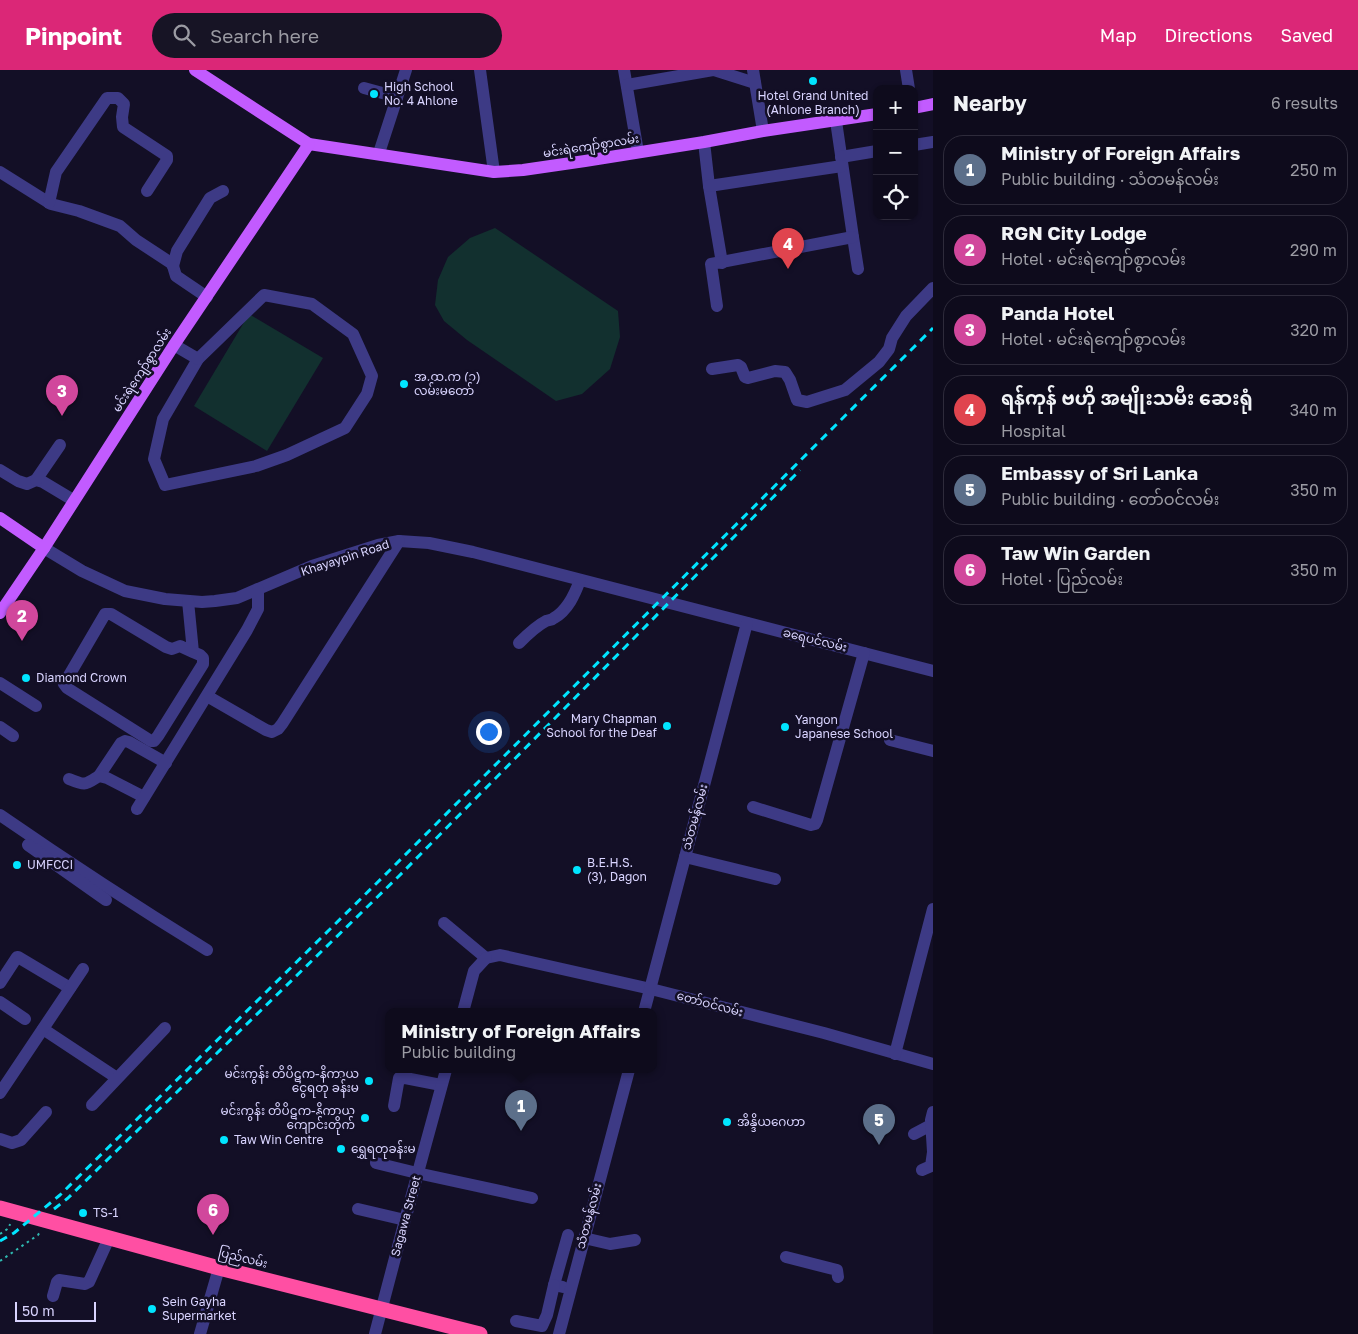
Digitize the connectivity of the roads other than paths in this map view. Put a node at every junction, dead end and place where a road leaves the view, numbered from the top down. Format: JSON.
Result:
{"nodes":[{"id":1,"x":195,"y":70,"type":"edge"},
{"id":2,"x":406,"y":70,"type":"edge"},
{"id":3,"x":480,"y":70,"type":"edge"},
{"id":4,"x":624,"y":70,"type":"edge"},
{"id":5,"x":714,"y":70,"type":"edge"},
{"id":6,"x":906,"y":70,"type":"edge"},
{"id":7,"x":754,"y":76,"type":"edge"},
{"id":8,"x":627,"y":85,"type":"junction"},
{"id":9,"x":908,"y":85,"type":"edge"},
{"id":10,"x":364,"y":88,"type":"dead end"},
{"id":11,"x":397,"y":97,"type":"junction"},
{"id":12,"x":933,"y":104,"type":"edge"},
{"id":13,"x":918,"y":107,"type":"edge"},
{"id":14,"x":873,"y":115,"type":"edge"},
{"id":15,"x":836,"y":121,"type":"junction"},
{"id":16,"x":762,"y":131,"type":"junction"},
{"id":17,"x":704,"y":142,"type":"junction"},
{"id":18,"x":933,"y":142,"type":"edge"},
{"id":19,"x":309,"y":144,"type":"junction"},
{"id":20,"x":918,"y":144,"type":"edge"},
{"id":21,"x":638,"y":152,"type":"junction"},
{"id":22,"x":873,"y":152,"type":"edge"},
{"id":23,"x":379,"y":154,"type":"junction"},
{"id":24,"x":842,"y":162,"type":"junction"},
{"id":25,"x":0,"y":172,"type":"edge"},
{"id":26,"x":494,"y":172,"type":"junction"},
{"id":27,"x":709,"y":186,"type":"junction"},
{"id":28,"x":146,"y":190,"type":"dead end"},
{"id":29,"x":222,"y":191,"type":"dead end"},
{"id":30,"x":49,"y":203,"type":"junction"},
{"id":31,"x":853,"y":238,"type":"junction"},
{"id":32,"x":722,"y":263,"type":"junction"},
{"id":33,"x":173,"y":266,"type":"junction"},
{"id":34,"x":858,"y":269,"type":"dead end"},
{"id":35,"x":933,"y":288,"type":"edge"},
{"id":36,"x":207,"y":297,"type":"junction"},
{"id":37,"x":717,"y":306,"type":"dead end"},
{"id":38,"x":174,"y":345,"type":"junction"},
{"id":39,"x":198,"y":359,"type":"junction"},
{"id":40,"x":712,"y":369,"type":"dead end"},
{"id":41,"x":60,"y":445,"type":"dead end"},
{"id":42,"x":0,"y":470,"type":"edge"},
{"id":43,"x":36,"y":480,"type":"junction"},
{"id":44,"x":73,"y":500,"type":"junction"},
{"id":45,"x":0,"y":518,"type":"edge"},
{"id":46,"x":399,"y":541,"type":"junction"},
{"id":47,"x":44,"y":548,"type":"junction"},
{"id":48,"x":580,"y":580,"type":"junction"},
{"id":49,"x":258,"y":589,"type":"junction"},
{"id":50,"x":188,"y":601,"type":"junction"},
{"id":51,"x":696,"y":610,"type":"joint"},
{"id":52,"x":0,"y":613,"type":"edge"},
{"id":53,"x":747,"y":623,"type":"junction"},
{"id":54,"x":519,"y":643,"type":"dead end"},
{"id":55,"x":194,"y":652,"type":"junction"},
{"id":56,"x":864,"y":653,"type":"junction"},
{"id":57,"x":933,"y":671,"type":"edge"},
{"id":58,"x":0,"y":683,"type":"edge"},
{"id":59,"x":207,"y":696,"type":"junction"},
{"id":60,"x":36,"y":706,"type":"dead end"},
{"id":61,"x":0,"y":727,"type":"edge"},
{"id":62,"x":13,"y":736,"type":"dead end"},
{"id":63,"x":890,"y":740,"type":"dead end"},
{"id":64,"x":933,"y":751,"type":"edge"},
{"id":65,"x":166,"y":763,"type":"junction"},
{"id":66,"x":99,"y":776,"type":"junction"},
{"id":67,"x":69,"y":779,"type":"dead end"},
{"id":68,"x":144,"y":797,"type":"junction"},
{"id":69,"x":753,"y":807,"type":"dead end"},
{"id":70,"x":137,"y":809,"type":"dead end"},
{"id":71,"x":0,"y":816,"type":"edge"},
{"id":72,"x":0,"y":825,"type":"edge"},
{"id":73,"x":684,"y":857,"type":"junction"},
{"id":74,"x":775,"y":879,"type":"dead end"},
{"id":75,"x":106,"y":900,"type":"dead end"},
{"id":76,"x":933,"y":908,"type":"edge"},
{"id":77,"x":444,"y":923,"type":"dead end"},
{"id":78,"x":207,"y":950,"type":"dead end"},
{"id":79,"x":486,"y":958,"type":"junction"},
{"id":80,"x":83,"y":969,"type":"dead end"},
{"id":81,"x":0,"y":982,"type":"edge"},
{"id":82,"x":70,"y":988,"type":"junction"},
{"id":83,"x":651,"y":988,"type":"junction"},
{"id":84,"x":0,"y":1002,"type":"edge"},
{"id":85,"x":464,"y":1008,"type":"edge"},
{"id":86,"x":645,"y":1008,"type":"edge"},
{"id":87,"x":25,"y":1019,"type":"dead end"},
{"id":88,"x":165,"y":1028,"type":"dead end"},
{"id":89,"x":43,"y":1029,"type":"junction"},
{"id":90,"x":896,"y":1054,"type":"junction"},
{"id":91,"x":933,"y":1064,"type":"edge"},
{"id":92,"x":445,"y":1073,"type":"edge"},
{"id":93,"x":628,"y":1073,"type":"edge"},
{"id":94,"x":117,"y":1078,"type":"junction"},
{"id":95,"x":441,"y":1085,"type":"junction"},
{"id":96,"x":0,"y":1093,"type":"edge"},
{"id":97,"x":92,"y":1105,"type":"dead end"},
{"id":98,"x":394,"y":1106,"type":"dead end"},
{"id":99,"x":46,"y":1112,"type":"dead end"},
{"id":100,"x":932,"y":1118,"type":"edge"},
{"id":101,"x":914,"y":1134,"type":"dead end"},
{"id":102,"x":0,"y":1139,"type":"edge"},
{"id":103,"x":376,"y":1163,"type":"dead end"},
{"id":104,"x":922,"y":1170,"type":"dead end"},
{"id":105,"x":418,"y":1173,"type":"junction"},
{"id":106,"x":532,"y":1198,"type":"dead end"},
{"id":107,"x":358,"y":1209,"type":"dead end"},
{"id":108,"x":7,"y":1210,"type":"edge"},
{"id":109,"x":405,"y":1220,"type":"junction"},
{"id":110,"x":568,"y":1235,"type":"dead end"},
{"id":111,"x":109,"y":1238,"type":"junction"},
{"id":112,"x":584,"y":1238,"type":"junction"},
{"id":113,"x":635,"y":1240,"type":"dead end"},
{"id":114,"x":786,"y":1257,"type":"dead end"},
{"id":115,"x":219,"y":1268,"type":"junction"},
{"id":116,"x":838,"y":1277,"type":"dead end"},
{"id":117,"x":554,"y":1285,"type":"junction"},
{"id":118,"x":570,"y":1289,"type":"junction"},
{"id":119,"x":53,"y":1296,"type":"dead end"},
{"id":120,"x":382,"y":1309,"type":"junction"},
{"id":121,"x":516,"y":1321,"type":"dead end"},
{"id":122,"x":200,"y":1334,"type":"edge"},
{"id":123,"x":376,"y":1334,"type":"edge"},
{"id":124,"x":480,"y":1334,"type":"edge"},
{"id":125,"x":558,"y":1334,"type":"edge"}],
"edges":[{"from":1,"to":19,"type":"main road","name":"မင်းရဲကျော်စွာလမ်း"},
{"from":2,"to":11,"type":"street"},
{"from":3,"to":26,"type":"street"},
{"from":4,"to":8,"type":"street"},
{"from":5,"to":7,"type":"street"},
{"from":5,"to":8,"type":"street"},
{"from":6,"to":9,"type":"street"},
{"from":7,"to":16,"type":"street"},
{"from":8,"to":21,"type":"street"},
{"from":10,"to":11,"type":"street"},
{"from":11,"to":23,"type":"street"},
{"from":12,"to":13,"type":"main road"},
{"from":14,"to":15,"type":"main road","name":"မင်းရဲကျော်စွာလမ်း"},
{"from":15,"to":16,"type":"main road","name":"မင်းရဲကျော်စွာလမ်း"},
{"from":15,"to":24,"type":"street"},
{"from":16,"to":17,"type":"main road","name":"မင်းရဲကျော်စွာလမ်း"},
{"from":17,"to":21,"type":"main road","name":"မင်းရဲကျော်စွာလမ်း"},
{"from":17,"to":27,"type":"street"},
{"from":18,"to":20,"type":"street"},
{"from":19,"to":23,"type":"main road","name":"မင်းရဲကျော်စွာလမ်း"},
{"from":19,"to":36,"type":"main road","name":"မင်းရဲကျော်စွာလမ်း"},
{"from":21,"to":26,"type":"main road","name":"မင်းရဲကျော်စွာလမ်း"},
{"from":22,"to":24,"type":"street"},
{"from":23,"to":26,"type":"main road","name":"မင်းရဲကျော်စွာလမ်း"},
{"from":24,"to":27,"type":"street"},
{"from":24,"to":31,"type":"street"},
{"from":25,"to":30,"type":"street"},
{"from":27,"to":32,"type":"street"},
{"from":28,"to":30,"type":"street"},
{"from":29,"to":33,"type":"street"},
{"from":30,"to":33,"type":"street"},
{"from":31,"to":32,"type":"street"},
{"from":31,"to":34,"type":"street"},
{"from":32,"to":37,"type":"street"},
{"from":33,"to":36,"type":"street"},
{"from":35,"to":40,"type":"street"},
{"from":36,"to":38,"type":"main road","name":"မင်းရဲကျော်စွာလမ်း"},
{"from":38,"to":39,"type":"street"},
{"from":38,"to":44,"type":"main road","name":"မင်းရဲကျော်စွာလမ်း"},
{"from":39,"to":39,"type":"street"},
{"from":41,"to":43,"type":"street"},
{"from":42,"to":43,"type":"street"},
{"from":43,"to":44,"type":"street"},
{"from":44,"to":47,"type":"main road","name":"မင်းရဲကျော်စွာလမ်း"},
{"from":45,"to":47,"type":"main road"},
{"from":46,"to":48,"type":"street","name":"Khayaypin Road"},
{"from":46,"to":49,"type":"street","name":"Khayaypin Road"},
{"from":46,"to":59,"type":"street"},
{"from":47,"to":50,"type":"street","name":"Khayaypin Road"},
{"from":47,"to":52,"type":"main road","name":"မင်းရဲကျော်စွာလမ်း"},
{"from":48,"to":51,"type":"street","name":"Khayaypin Road"},
{"from":48,"to":54,"type":"street"},
{"from":49,"to":50,"type":"street","name":"Khayaypin Road"},
{"from":49,"to":59,"type":"street"},
{"from":50,"to":55,"type":"street"},
{"from":51,"to":53,"type":"street","name":"ခရေပင်လမ်း"},
{"from":53,"to":56,"type":"street","name":"ခရေပင်လမ်း"},
{"from":53,"to":73,"type":"street","name":"သံတမန်လမ်း"},
{"from":55,"to":55,"type":"street"},
{"from":56,"to":57,"type":"street","name":"ခရေပင်လမ်း"},
{"from":56,"to":69,"type":"street"},
{"from":58,"to":60,"type":"street"},
{"from":59,"to":65,"type":"street"},
{"from":61,"to":62,"type":"street"},
{"from":63,"to":64,"type":"street"},
{"from":65,"to":66,"type":"street"},
{"from":65,"to":68,"type":"street"},
{"from":66,"to":67,"type":"street"},
{"from":66,"to":68,"type":"street"},
{"from":68,"to":70,"type":"street"},
{"from":71,"to":78,"type":"street"},
{"from":72,"to":75,"type":"street"},
{"from":73,"to":74,"type":"street"},
{"from":73,"to":83,"type":"street","name":"သံတမန်လမ်း"},
{"from":76,"to":90,"type":"street"},
{"from":77,"to":79,"type":"street"},
{"from":79,"to":83,"type":"street","name":"တော်ဝင်လမ်း"},
{"from":79,"to":85,"type":"street"},
{"from":80,"to":82,"type":"street"},
{"from":81,"to":82,"type":"street"},
{"from":82,"to":89,"type":"street"},
{"from":83,"to":86,"type":"street","name":"သံတမန်လမ်း"},
{"from":83,"to":90,"type":"street","name":"တော်ဝင်လမ်း"},
{"from":84,"to":87,"type":"street"},
{"from":88,"to":94,"type":"street"},
{"from":89,"to":94,"type":"street"},
{"from":89,"to":96,"type":"street"},
{"from":90,"to":91,"type":"street","name":"တော်ဝင်လမ်း"},
{"from":92,"to":95,"type":"street","name":"Sagawa Street"},
{"from":93,"to":112,"type":"street","name":"သံတမန်လမ်း"},
{"from":94,"to":97,"type":"street"},
{"from":95,"to":98,"type":"street"},
{"from":95,"to":105,"type":"street","name":"Sagawa Street"},
{"from":99,"to":102,"type":"street"},
{"from":100,"to":101,"type":"street"},
{"from":100,"to":104,"type":"street"},
{"from":103,"to":105,"type":"street"},
{"from":105,"to":106,"type":"street"},
{"from":105,"to":109,"type":"street","name":"Sagawa Street"},
{"from":107,"to":109,"type":"street"},
{"from":108,"to":111,"type":"highway","name":"ပြည်လမ်း"},
{"from":109,"to":120,"type":"street","name":"Sagawa Street"},
{"from":110,"to":117,"type":"street"},
{"from":111,"to":115,"type":"highway","name":"ပြည်လမ်း"},
{"from":111,"to":119,"type":"street"},
{"from":112,"to":113,"type":"street"},
{"from":112,"to":118,"type":"street","name":"သံတမန်လမ်း"},
{"from":114,"to":116,"type":"street"},
{"from":115,"to":120,"type":"highway","name":"ပြည်လမ်း"},
{"from":115,"to":122,"type":"street"},
{"from":117,"to":118,"type":"street"},
{"from":117,"to":121,"type":"street"},
{"from":118,"to":125,"type":"street","name":"သံတမန်လမ်း"},
{"from":120,"to":123,"type":"street","name":"Sagawa Street"},
{"from":120,"to":124,"type":"highway","name":"ပြည်လမ်း"}]}
